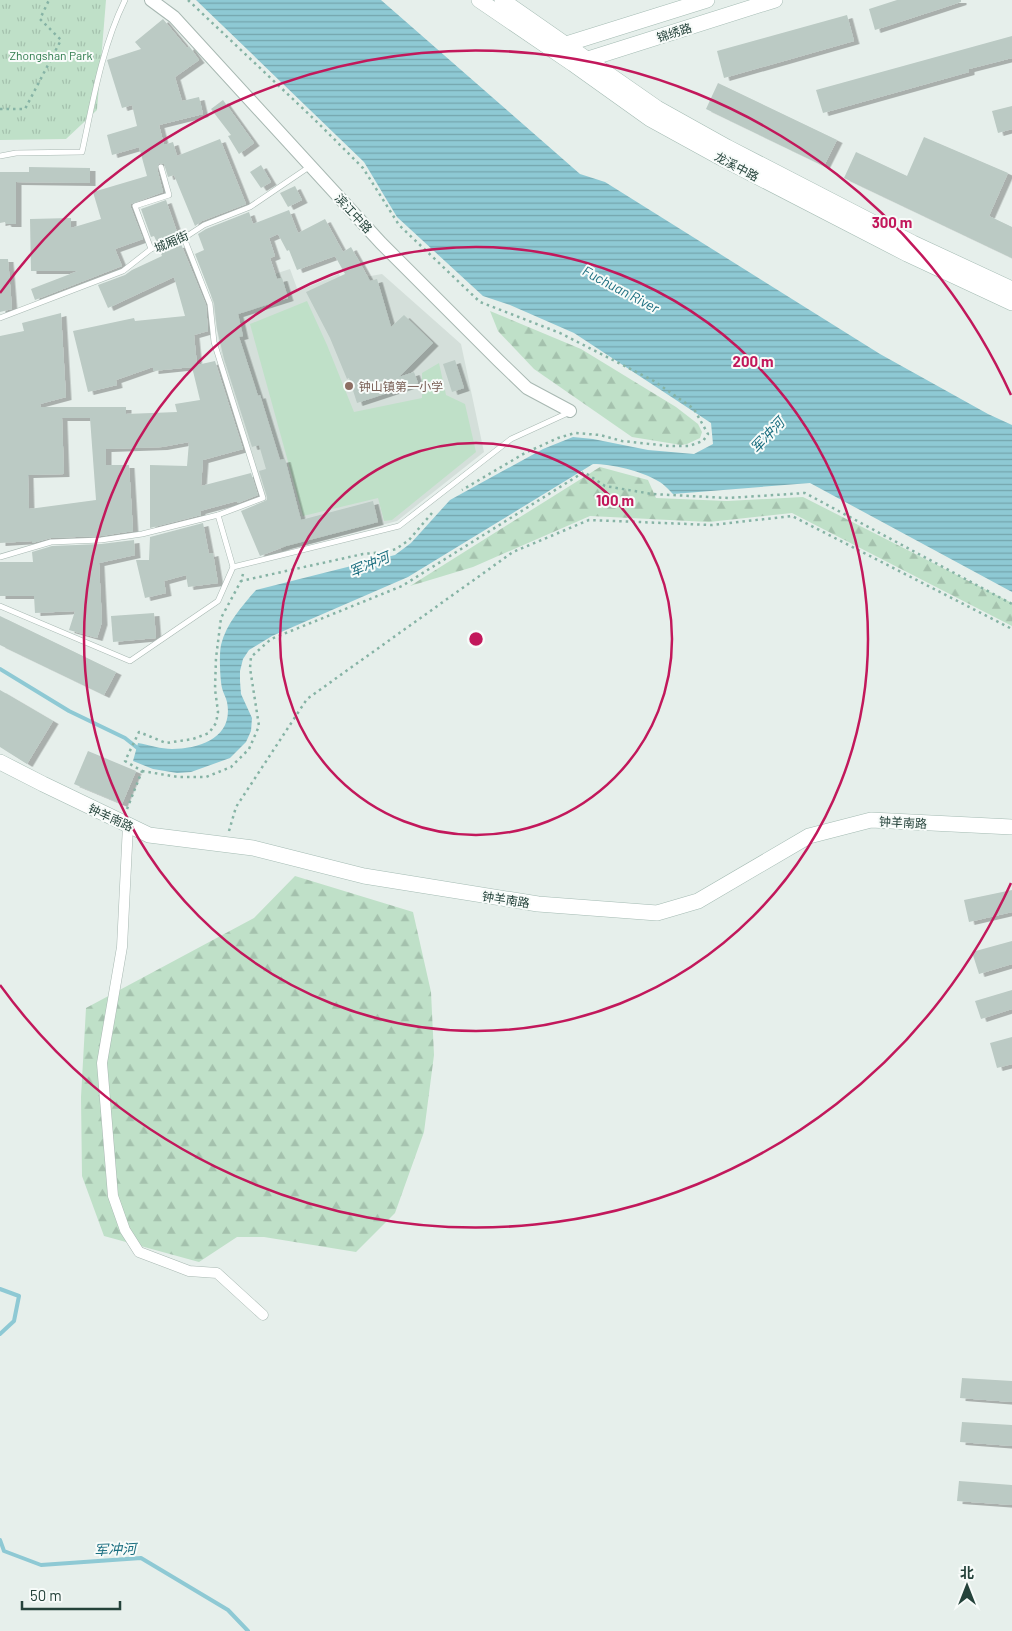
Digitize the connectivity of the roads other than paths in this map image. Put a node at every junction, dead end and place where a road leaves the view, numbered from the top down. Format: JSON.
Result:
{"nodes":[{"id":1,"x":125,"y":0,"type":"edge"},
{"id":2,"x":151,"y":0,"type":"edge"},
{"id":3,"x":479,"y":0,"type":"edge"},
{"id":4,"x":502,"y":0,"type":"edge"},
{"id":5,"x":707,"y":0,"type":"edge"},
{"id":6,"x":769,"y":1,"type":"edge"},
{"id":7,"x":567,"y":44,"type":"junction"},
{"id":8,"x":551,"y":49,"type":"junction"},
{"id":9,"x":588,"y":59,"type":"junction"},
{"id":10,"x":573,"y":64,"type":"junction"},
{"id":11,"x":0,"y":156,"type":"edge"},
{"id":12,"x":310,"y":166,"type":"junction"},
{"id":13,"x":161,"y":167,"type":"dead end"},
{"id":14,"x":184,"y":238,"type":"junction"},
{"id":15,"x":152,"y":248,"type":"junction"},
{"id":16,"x":1012,"y":289,"type":"edge"},
{"id":17,"x":1012,"y":303,"type":"edge"},
{"id":18,"x":0,"y":318,"type":"edge"},
{"id":19,"x":570,"y":412,"type":"joint"},
{"id":20,"x":218,"y":515,"type":"junction"},
{"id":21,"x":0,"y":557,"type":"edge"},
{"id":22,"x":233,"y":567,"type":"junction"},
{"id":23,"x":0,"y":606,"type":"edge"},
{"id":24,"x":0,"y":762,"type":"edge"},
{"id":25,"x":125,"y":823,"type":"junction"},
{"id":26,"x":1012,"y":827,"type":"edge"},
{"id":27,"x":263,"y":1316,"type":"dead end"}],
"edges":[{"from":1,"to":11,"type":"lane"},
{"from":2,"to":12,"type":"street","name":"滨江中路"},
{"from":3,"to":8,"type":"main road","name":"龙溪中路"},
{"from":4,"to":7,"type":"main road","name":"龙溪中路"},
{"from":5,"to":7,"type":"main road","name":"锦绣路"},
{"from":6,"to":9,"type":"main road","name":"锦绣路"},
{"from":7,"to":8,"type":"main road","name":"锦绣路"},
{"from":7,"to":9,"type":"main road","name":"龙溪中路"},
{"from":8,"to":10,"type":"main road","name":"龙溪中路"},
{"from":9,"to":10,"type":"main road","name":"锦绣路"},
{"from":9,"to":16,"type":"main road","name":"龙溪中路"},
{"from":10,"to":17,"type":"main road","name":"龙溪中路"},
{"from":12,"to":14,"type":"lane","name":"城厢街"},
{"from":12,"to":19,"type":"street","name":"滨江中路"},
{"from":13,"to":15,"type":"lane"},
{"from":14,"to":15,"type":"lane","name":"城厢街"},
{"from":14,"to":20,"type":"lane"},
{"from":15,"to":18,"type":"lane","name":"城厢街"},
{"from":19,"to":22,"type":"lane"},
{"from":20,"to":21,"type":"lane"},
{"from":20,"to":22,"type":"lane"},
{"from":22,"to":23,"type":"lane"},
{"from":24,"to":25,"type":"main road","name":"钟羊南路"},
{"from":25,"to":26,"type":"main road","name":"钟羊南路"},
{"from":25,"to":27,"type":"street"}]}
